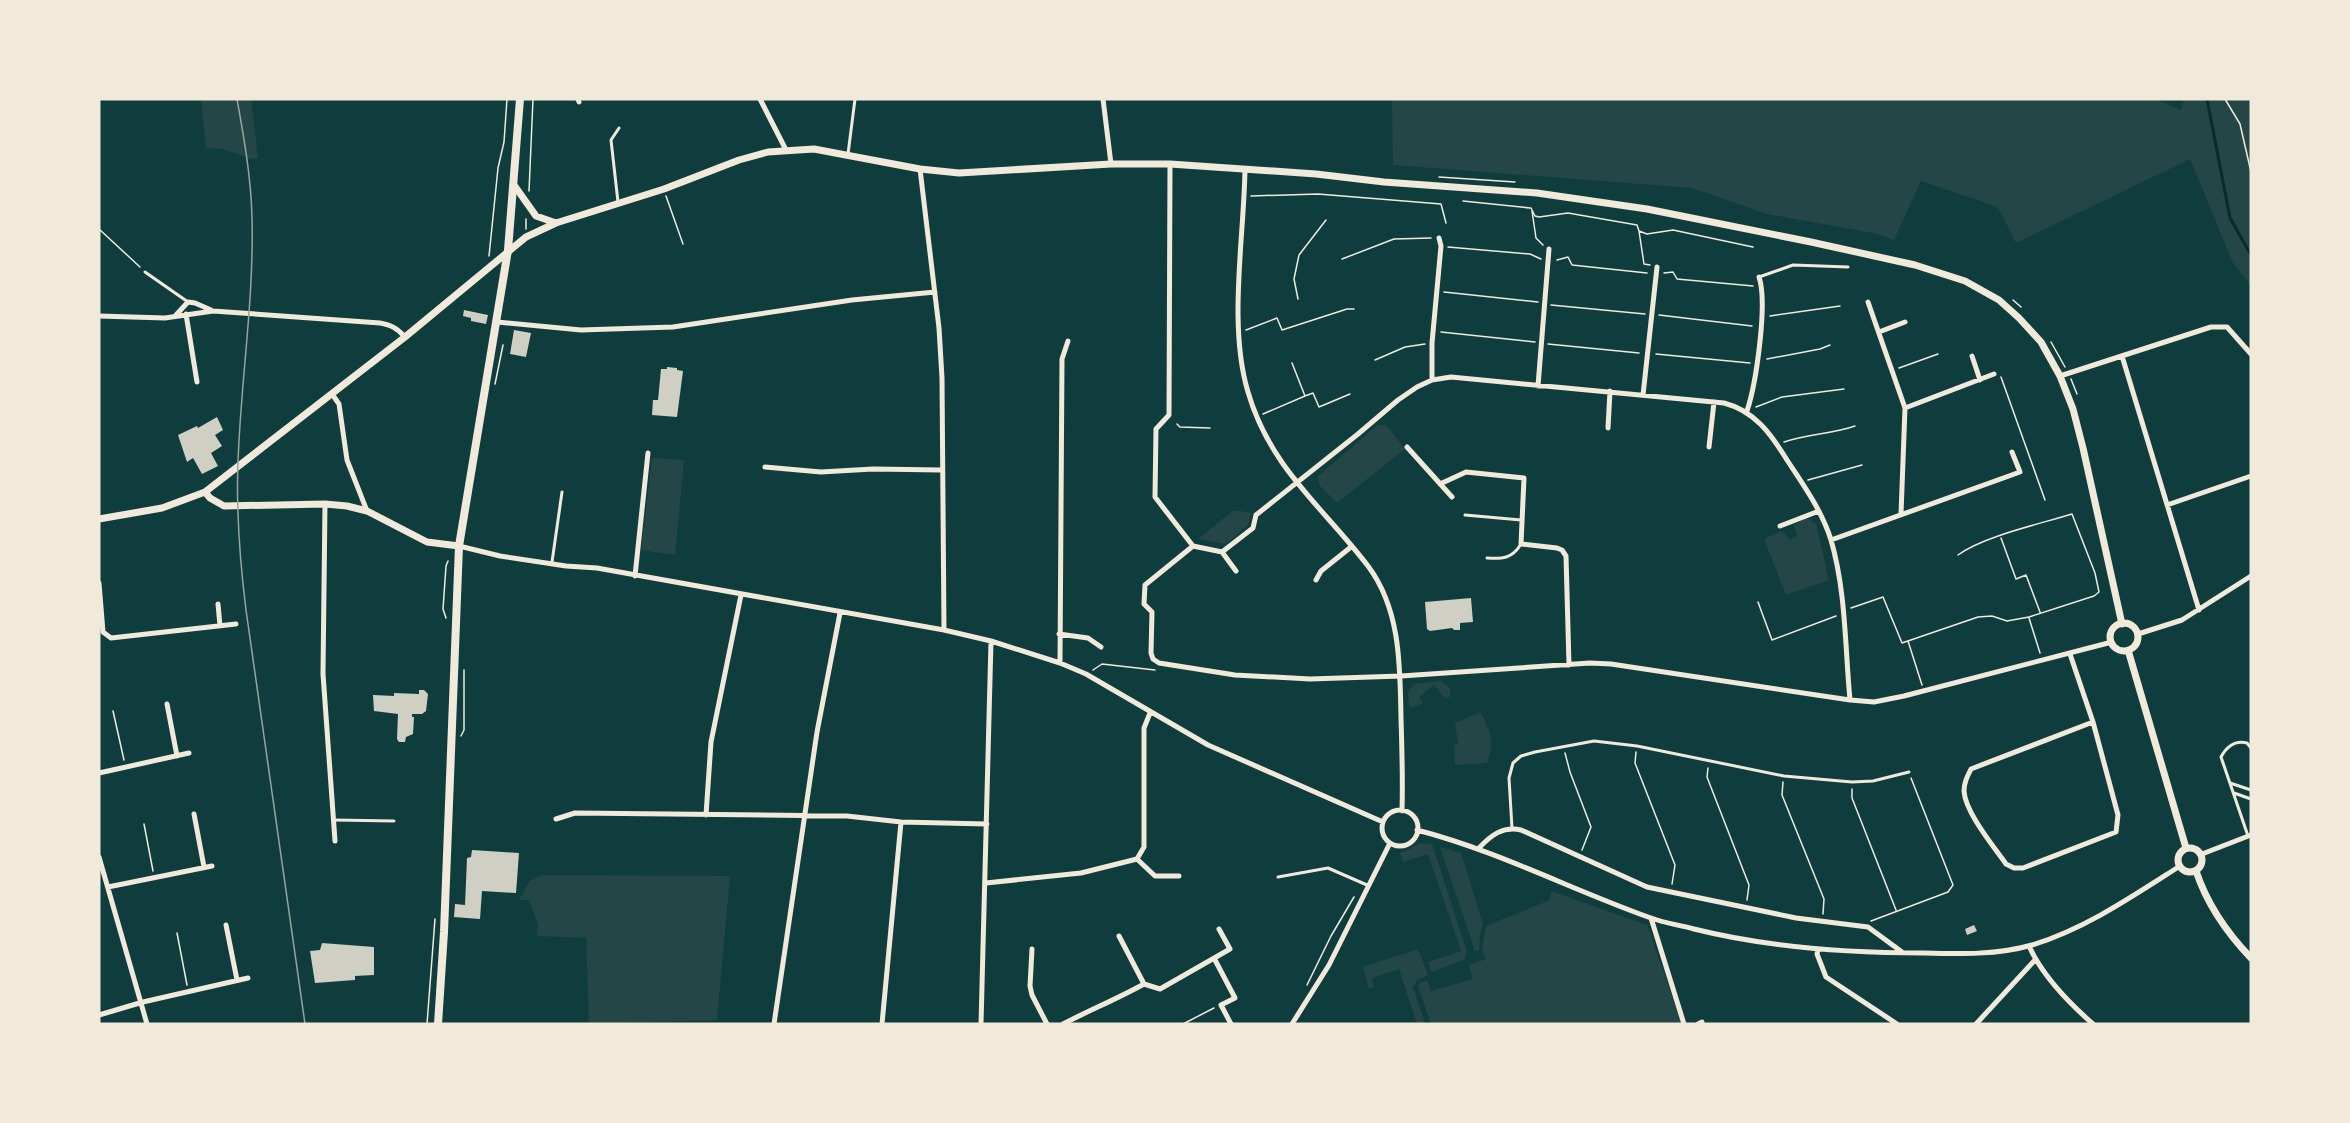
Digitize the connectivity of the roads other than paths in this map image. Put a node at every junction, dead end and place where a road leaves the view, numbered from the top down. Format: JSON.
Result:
{"nodes":[{"id":1,"x":520,"y":99,"type":"edge"},
{"id":2,"x":760,"y":99,"type":"edge"},
{"id":3,"x":855,"y":99,"type":"edge"},
{"id":4,"x":1103,"y":99,"type":"edge"},
{"id":5,"x":620,"y":128,"type":"dead end"},
{"id":6,"x":786,"y":150,"type":"junction"},
{"id":7,"x":848,"y":154,"type":"junction"},
{"id":8,"x":1111,"y":164,"type":"junction"},
{"id":9,"x":1170,"y":164,"type":"junction"},
{"id":10,"x":920,"y":169,"type":"junction"},
{"id":11,"x":1245,"y":169,"type":"junction"},
{"id":12,"x":514,"y":185,"type":"junction"},
{"id":13,"x":618,"y":203,"type":"junction"},
{"id":14,"x":556,"y":223,"type":"junction"},
{"id":15,"x":1439,"y":238,"type":"road end"},
{"id":16,"x":508,"y":249,"type":"junction"},
{"id":17,"x":1549,"y":249,"type":"road end"},
{"id":18,"x":1848,"y":267,"type":"dead end"},
{"id":19,"x":1656,"y":271,"type":"road end"},
{"id":20,"x":145,"y":272,"type":"road end"},
{"id":21,"x":1759,"y":277,"type":"joint"},
{"id":22,"x":935,"y":292,"type":"junction"},
{"id":23,"x":1868,"y":302,"type":"dead end"},
{"id":24,"x":188,"y":303,"type":"junction"},
{"id":25,"x":213,"y":311,"type":"junction"},
{"id":26,"x":186,"y":314,"type":"junction"},
{"id":27,"x":99,"y":316,"type":"edge"},
{"id":28,"x":175,"y":316,"type":"junction"},
{"id":29,"x":497,"y":322,"type":"junction"},
{"id":30,"x":1905,"y":322,"type":"dead end"},
{"id":31,"x":1879,"y":332,"type":"junction"},
{"id":32,"x":405,"y":337,"type":"junction"},
{"id":33,"x":1068,"y":341,"type":"dead end"},
{"id":34,"x":2251,"y":354,"type":"edge"},
{"id":35,"x":1972,"y":356,"type":"dead end"},
{"id":36,"x":2122,"y":356,"type":"junction"},
{"id":37,"x":1994,"y":375,"type":"road end"},
{"id":38,"x":2060,"y":376,"type":"junction"},
{"id":39,"x":1432,"y":380,"type":"junction"},
{"id":40,"x":1980,"y":380,"type":"junction"},
{"id":41,"x":197,"y":382,"type":"dead end"},
{"id":42,"x":1538,"y":386,"type":"junction"},
{"id":43,"x":1610,"y":391,"type":"junction"},
{"id":44,"x":332,"y":394,"type":"junction"},
{"id":45,"x":1643,"y":394,"type":"junction"},
{"id":46,"x":1714,"y":402,"type":"junction"},
{"id":47,"x":1905,"y":408,"type":"junction"},
{"id":48,"x":1747,"y":411,"type":"junction"},
{"id":49,"x":1608,"y":428,"type":"dead end"},
{"id":50,"x":1407,"y":447,"type":"dead end"},
{"id":51,"x":1709,"y":447,"type":"dead end"},
{"id":52,"x":2012,"y":452,"type":"dead end"},
{"id":53,"x":648,"y":453,"type":"dead end"},
{"id":54,"x":765,"y":466,"type":"dead end"},
{"id":55,"x":941,"y":470,"type":"junction"},
{"id":56,"x":2251,"y":476,"type":"edge"},
{"id":57,"x":1296,"y":484,"type":"junction"},
{"id":58,"x":1440,"y":484,"type":"junction"},
{"id":59,"x":205,"y":492,"type":"junction"},
{"id":60,"x":562,"y":492,"type":"dead end"},
{"id":61,"x":1452,"y":496,"type":"dead end"},
{"id":62,"x":325,"y":504,"type":"junction"},
{"id":63,"x":2167,"y":506,"type":"junction"},
{"id":64,"x":367,"y":511,"type":"junction"},
{"id":65,"x":1819,"y":511,"type":"junction"},
{"id":66,"x":1465,"y":514,"type":"dead end"},
{"id":67,"x":1901,"y":514,"type":"junction"},
{"id":68,"x":99,"y":519,"type":"edge"},
{"id":69,"x":1521,"y":520,"type":"junction"},
{"id":70,"x":1780,"y":526,"type":"dead end"},
{"id":71,"x":1831,"y":540,"type":"junction"},
{"id":72,"x":1521,"y":544,"type":"junction"},
{"id":73,"x":459,"y":546,"type":"junction"},
{"id":74,"x":1192,"y":546,"type":"junction"},
{"id":75,"x":1351,"y":547,"type":"junction"},
{"id":76,"x":1222,"y":552,"type":"junction"},
{"id":77,"x":1486,"y":558,"type":"dead end"},
{"id":78,"x":552,"y":562,"type":"junction"},
{"id":79,"x":1236,"y":571,"type":"dead end"},
{"id":80,"x":635,"y":576,"type":"junction"},
{"id":81,"x":2251,"y":576,"type":"edge"},
{"id":82,"x":1316,"y":580,"type":"dead end"},
{"id":83,"x":99,"y":583,"type":"edge"},
{"id":84,"x":741,"y":595,"type":"junction"},
{"id":85,"x":218,"y":604,"type":"dead end"},
{"id":86,"x":2199,"y":610,"type":"junction"},
{"id":87,"x":840,"y":613,"type":"junction"},
{"id":88,"x":236,"y":624,"type":"dead end"},
{"id":89,"x":2122,"y":624,"type":"junction"},
{"id":90,"x":220,"y":626,"type":"junction"},
{"id":91,"x":944,"y":630,"type":"junction"},
{"id":92,"x":1059,"y":633,"type":"junction"},
{"id":93,"x":2138,"y":634,"type":"junction"},
{"id":94,"x":992,"y":641,"type":"junction"},
{"id":95,"x":2112,"y":642,"type":"junction"},
{"id":96,"x":1101,"y":647,"type":"dead end"},
{"id":97,"x":2128,"y":650,"type":"junction"},
{"id":98,"x":2070,"y":654,"type":"junction"},
{"id":99,"x":1060,"y":663,"type":"junction"},
{"id":100,"x":1569,"y":665,"type":"junction"},
{"id":101,"x":1401,"y":676,"type":"junction"},
{"id":102,"x":1850,"y":700,"type":"junction"},
{"id":103,"x":167,"y":704,"type":"dead end"},
{"id":104,"x":1150,"y":713,"type":"junction"},
{"id":105,"x":2093,"y":722,"type":"junction"},
{"id":106,"x":2251,"y":748,"type":"edge"},
{"id":107,"x":189,"y":753,"type":"dead end"},
{"id":108,"x":177,"y":756,"type":"junction"},
{"id":109,"x":1909,"y":772,"type":"road end"},
{"id":110,"x":99,"y":773,"type":"edge"},
{"id":111,"x":2230,"y":783,"type":"junction"},
{"id":112,"x":2251,"y":790,"type":"edge"},
{"id":113,"x":2234,"y":793,"type":"junction"},
{"id":114,"x":2251,"y":799,"type":"edge"},
{"id":115,"x":1402,"y":810,"type":"junction"},
{"id":116,"x":194,"y":814,"type":"dead end"},
{"id":117,"x":706,"y":815,"type":"junction"},
{"id":118,"x":804,"y":817,"type":"junction"},
{"id":119,"x":556,"y":819,"type":"dead end"},
{"id":120,"x":334,"y":820,"type":"junction"},
{"id":121,"x":394,"y":821,"type":"dead end"},
{"id":122,"x":901,"y":822,"type":"junction"},
{"id":123,"x":1383,"y":822,"type":"junction"},
{"id":124,"x":987,"y":824,"type":"junction"},
{"id":125,"x":1512,"y":828,"type":"junction"},
{"id":126,"x":1417,"y":830,"type":"junction"},
{"id":127,"x":2249,"y":835,"type":"edge"},
{"id":128,"x":335,"y":841,"type":"dead end"},
{"id":129,"x":1390,"y":843,"type":"junction"},
{"id":130,"x":1479,"y":848,"type":"junction"},
{"id":131,"x":2186,"y":848,"type":"junction"},
{"id":132,"x":2202,"y":854,"type":"junction"},
{"id":133,"x":99,"y":857,"type":"edge"},
{"id":134,"x":1137,"y":859,"type":"junction"},
{"id":135,"x":212,"y":866,"type":"dead end"},
{"id":136,"x":2180,"y":866,"type":"junction"},
{"id":137,"x":204,"y":867,"type":"junction"},
{"id":138,"x":2196,"y":871,"type":"junction"},
{"id":139,"x":1179,"y":876,"type":"dead end"},
{"id":140,"x":1278,"y":877,"type":"dead end"},
{"id":141,"x":986,"y":883,"type":"junction"},
{"id":142,"x":1367,"y":885,"type":"junction"},
{"id":143,"x":108,"y":887,"type":"junction"},
{"id":144,"x":1651,"y":918,"type":"junction"},
{"id":145,"x":226,"y":925,"type":"dead end"},
{"id":146,"x":1219,"y":929,"type":"dead end"},
{"id":147,"x":1119,"y":936,"type":"dead end"},
{"id":148,"x":2029,"y":946,"type":"junction"},
{"id":149,"x":1032,"y":949,"type":"dead end"},
{"id":150,"x":1818,"y":949,"type":"junction"},
{"id":151,"x":1904,"y":953,"type":"junction"},
{"id":152,"x":1214,"y":958,"type":"junction"},
{"id":153,"x":2251,"y":958,"type":"edge"},
{"id":154,"x":2035,"y":960,"type":"junction"},
{"id":155,"x":248,"y":978,"type":"dead end"},
{"id":156,"x":237,"y":980,"type":"junction"},
{"id":157,"x":1144,"y":984,"type":"junction"},
{"id":158,"x":143,"y":1002,"type":"junction"},
{"id":159,"x":99,"y":1015,"type":"edge"},
{"id":160,"x":147,"y":1024,"type":"edge"},
{"id":161,"x":438,"y":1024,"type":"edge"},
{"id":162,"x":774,"y":1024,"type":"edge"},
{"id":163,"x":882,"y":1024,"type":"edge"},
{"id":164,"x":981,"y":1024,"type":"edge"},
{"id":165,"x":1047,"y":1024,"type":"edge"},
{"id":166,"x":1063,"y":1024,"type":"edge"},
{"id":167,"x":1231,"y":1024,"type":"edge"},
{"id":168,"x":1292,"y":1024,"type":"edge"},
{"id":169,"x":1684,"y":1024,"type":"edge"},
{"id":170,"x":1897,"y":1024,"type":"edge"},
{"id":171,"x":1976,"y":1024,"type":"edge"},
{"id":172,"x":2093,"y":1024,"type":"edge"}],
"edges":[{"from":1,"to":12,"type":"main road"},
{"from":2,"to":6,"type":"street"},
{"from":3,"to":7,"type":"lane"},
{"from":4,"to":8,"type":"street"},
{"from":5,"to":13,"type":"lane"},
{"from":6,"to":7,"type":"street"},
{"from":6,"to":13,"type":"street"},
{"from":7,"to":10,"type":"street"},
{"from":8,"to":9,"type":"street"},
{"from":8,"to":10,"type":"street"},
{"from":9,"to":11,"type":"street"},
{"from":9,"to":74,"type":"street"},
{"from":10,"to":22,"type":"street"},
{"from":11,"to":38,"type":"street"},
{"from":11,"to":57,"type":"street"},
{"from":12,"to":14,"type":"street"},
{"from":12,"to":16,"type":"main road"},
{"from":13,"to":14,"type":"street"},
{"from":14,"to":16,"type":"street"},
{"from":15,"to":39,"type":"street"},
{"from":16,"to":29,"type":"main road"},
{"from":16,"to":32,"type":"street"},
{"from":17,"to":42,"type":"street"},
{"from":18,"to":21,"type":"lane"},
{"from":19,"to":45,"type":"street"},
{"from":20,"to":24,"type":"lane"},
{"from":21,"to":48,"type":"street"},
{"from":22,"to":29,"type":"street"},
{"from":22,"to":55,"type":"street"},
{"from":23,"to":31,"type":"street"},
{"from":24,"to":25,"type":"street"},
{"from":24,"to":28,"type":"street"},
{"from":25,"to":26,"type":"street"},
{"from":25,"to":32,"type":"street"},
{"from":26,"to":28,"type":"street"},
{"from":26,"to":41,"type":"street"},
{"from":27,"to":28,"type":"street"},
{"from":29,"to":73,"type":"main road"},
{"from":30,"to":31,"type":"street"},
{"from":31,"to":47,"type":"street"},
{"from":32,"to":44,"type":"street"},
{"from":33,"to":92,"type":"street"},
{"from":34,"to":36,"type":"street"},
{"from":35,"to":40,"type":"street"},
{"from":36,"to":38,"type":"street"},
{"from":36,"to":63,"type":"street"},
{"from":37,"to":40,"type":"street"},
{"from":38,"to":89,"type":"street"},
{"from":39,"to":42,"type":"street"},
{"from":39,"to":57,"type":"street"},
{"from":40,"to":47,"type":"street"},
{"from":42,"to":43,"type":"street"},
{"from":43,"to":45,"type":"street"},
{"from":43,"to":49,"type":"street"},
{"from":44,"to":59,"type":"street"},
{"from":44,"to":64,"type":"street"},
{"from":45,"to":46,"type":"street"},
{"from":46,"to":48,"type":"street"},
{"from":46,"to":51,"type":"street"},
{"from":47,"to":67,"type":"street"},
{"from":48,"to":65,"type":"street"},
{"from":50,"to":58,"type":"street"},
{"from":52,"to":67,"type":"street"},
{"from":53,"to":80,"type":"street"},
{"from":54,"to":55,"type":"street"},
{"from":55,"to":91,"type":"street"},
{"from":56,"to":63,"type":"street"},
{"from":57,"to":75,"type":"street"},
{"from":57,"to":76,"type":"street"},
{"from":58,"to":61,"type":"street"},
{"from":58,"to":69,"type":"street"},
{"from":59,"to":62,"type":"street"},
{"from":59,"to":68,"type":"street"},
{"from":60,"to":78,"type":"lane"},
{"from":62,"to":64,"type":"street"},
{"from":62,"to":120,"type":"street"},
{"from":63,"to":86,"type":"street"},
{"from":64,"to":73,"type":"street"},
{"from":65,"to":70,"type":"street"},
{"from":65,"to":71,"type":"street"},
{"from":66,"to":69,"type":"lane"},
{"from":67,"to":71,"type":"street"},
{"from":69,"to":72,"type":"street"},
{"from":71,"to":102,"type":"street"},
{"from":72,"to":77,"type":"lane"},
{"from":72,"to":100,"type":"street"},
{"from":73,"to":78,"type":"street"},
{"from":73,"to":161,"type":"main road"},
{"from":74,"to":76,"type":"street"},
{"from":74,"to":101,"type":"street"},
{"from":75,"to":82,"type":"street"},
{"from":75,"to":101,"type":"street"},
{"from":76,"to":79,"type":"street"},
{"from":78,"to":80,"type":"street"},
{"from":80,"to":84,"type":"street"},
{"from":81,"to":86,"type":"street"},
{"from":83,"to":90,"type":"street"},
{"from":84,"to":87,"type":"street"},
{"from":84,"to":117,"type":"street"},
{"from":85,"to":90,"type":"street"},
{"from":86,"to":93,"type":"street"},
{"from":87,"to":91,"type":"street"},
{"from":87,"to":118,"type":"street"},
{"from":88,"to":90,"type":"street"},
{"from":89,"to":93,"type":"street"},
{"from":89,"to":95,"type":"street"},
{"from":91,"to":94,"type":"street"},
{"from":92,"to":96,"type":"street"},
{"from":92,"to":99,"type":"street"},
{"from":93,"to":97,"type":"street"},
{"from":94,"to":99,"type":"street"},
{"from":94,"to":124,"type":"street"},
{"from":95,"to":97,"type":"street"},
{"from":95,"to":98,"type":"street"},
{"from":97,"to":131,"type":"street"},
{"from":98,"to":102,"type":"street"},
{"from":98,"to":105,"type":"street"},
{"from":99,"to":104,"type":"street"},
{"from":100,"to":101,"type":"street"},
{"from":100,"to":102,"type":"street"},
{"from":101,"to":115,"type":"street"},
{"from":103,"to":108,"type":"street"},
{"from":104,"to":123,"type":"street"},
{"from":104,"to":134,"type":"street"},
{"from":105,"to":105,"type":"street"},
{"from":106,"to":111,"type":"lane"},
{"from":107,"to":108,"type":"street"},
{"from":108,"to":110,"type":"street"},
{"from":109,"to":125,"type":"lane"},
{"from":111,"to":112,"type":"lane"},
{"from":111,"to":113,"type":"lane"},
{"from":113,"to":114,"type":"lane"},
{"from":113,"to":127,"type":"lane"},
{"from":115,"to":123,"type":"street"},
{"from":115,"to":126,"type":"street"},
{"from":116,"to":137,"type":"street"},
{"from":117,"to":118,"type":"street"},
{"from":117,"to":119,"type":"street"},
{"from":118,"to":122,"type":"street"},
{"from":118,"to":162,"type":"street"},
{"from":120,"to":121,"type":"lane"},
{"from":120,"to":128,"type":"street"},
{"from":122,"to":124,"type":"street"},
{"from":122,"to":163,"type":"street"},
{"from":123,"to":129,"type":"street"},
{"from":124,"to":141,"type":"street"},
{"from":125,"to":130,"type":"street"},
{"from":125,"to":151,"type":"street"},
{"from":126,"to":129,"type":"street"},
{"from":126,"to":130,"type":"street"},
{"from":127,"to":132,"type":"street"},
{"from":129,"to":142,"type":"street"},
{"from":130,"to":144,"type":"street"},
{"from":131,"to":132,"type":"street"},
{"from":131,"to":136,"type":"street"},
{"from":132,"to":138,"type":"street"},
{"from":133,"to":143,"type":"street"},
{"from":134,"to":139,"type":"street"},
{"from":134,"to":141,"type":"street"},
{"from":135,"to":137,"type":"street"},
{"from":136,"to":138,"type":"street"},
{"from":136,"to":148,"type":"street"},
{"from":137,"to":143,"type":"street"},
{"from":138,"to":153,"type":"street"},
{"from":140,"to":142,"type":"lane"},
{"from":141,"to":164,"type":"street"},
{"from":142,"to":168,"type":"street"},
{"from":143,"to":158,"type":"street"},
{"from":144,"to":150,"type":"street"},
{"from":144,"to":169,"type":"street"},
{"from":145,"to":156,"type":"street"},
{"from":146,"to":152,"type":"street"},
{"from":147,"to":157,"type":"street"},
{"from":148,"to":151,"type":"street"},
{"from":148,"to":154,"type":"street"},
{"from":149,"to":165,"type":"street"},
{"from":150,"to":151,"type":"street"},
{"from":150,"to":170,"type":"street"},
{"from":152,"to":157,"type":"street"},
{"from":152,"to":167,"type":"street"},
{"from":154,"to":171,"type":"street"},
{"from":154,"to":172,"type":"street"},
{"from":155,"to":156,"type":"street"},
{"from":156,"to":158,"type":"street"},
{"from":157,"to":166,"type":"street"},
{"from":158,"to":159,"type":"street"},
{"from":158,"to":160,"type":"street"}]}
